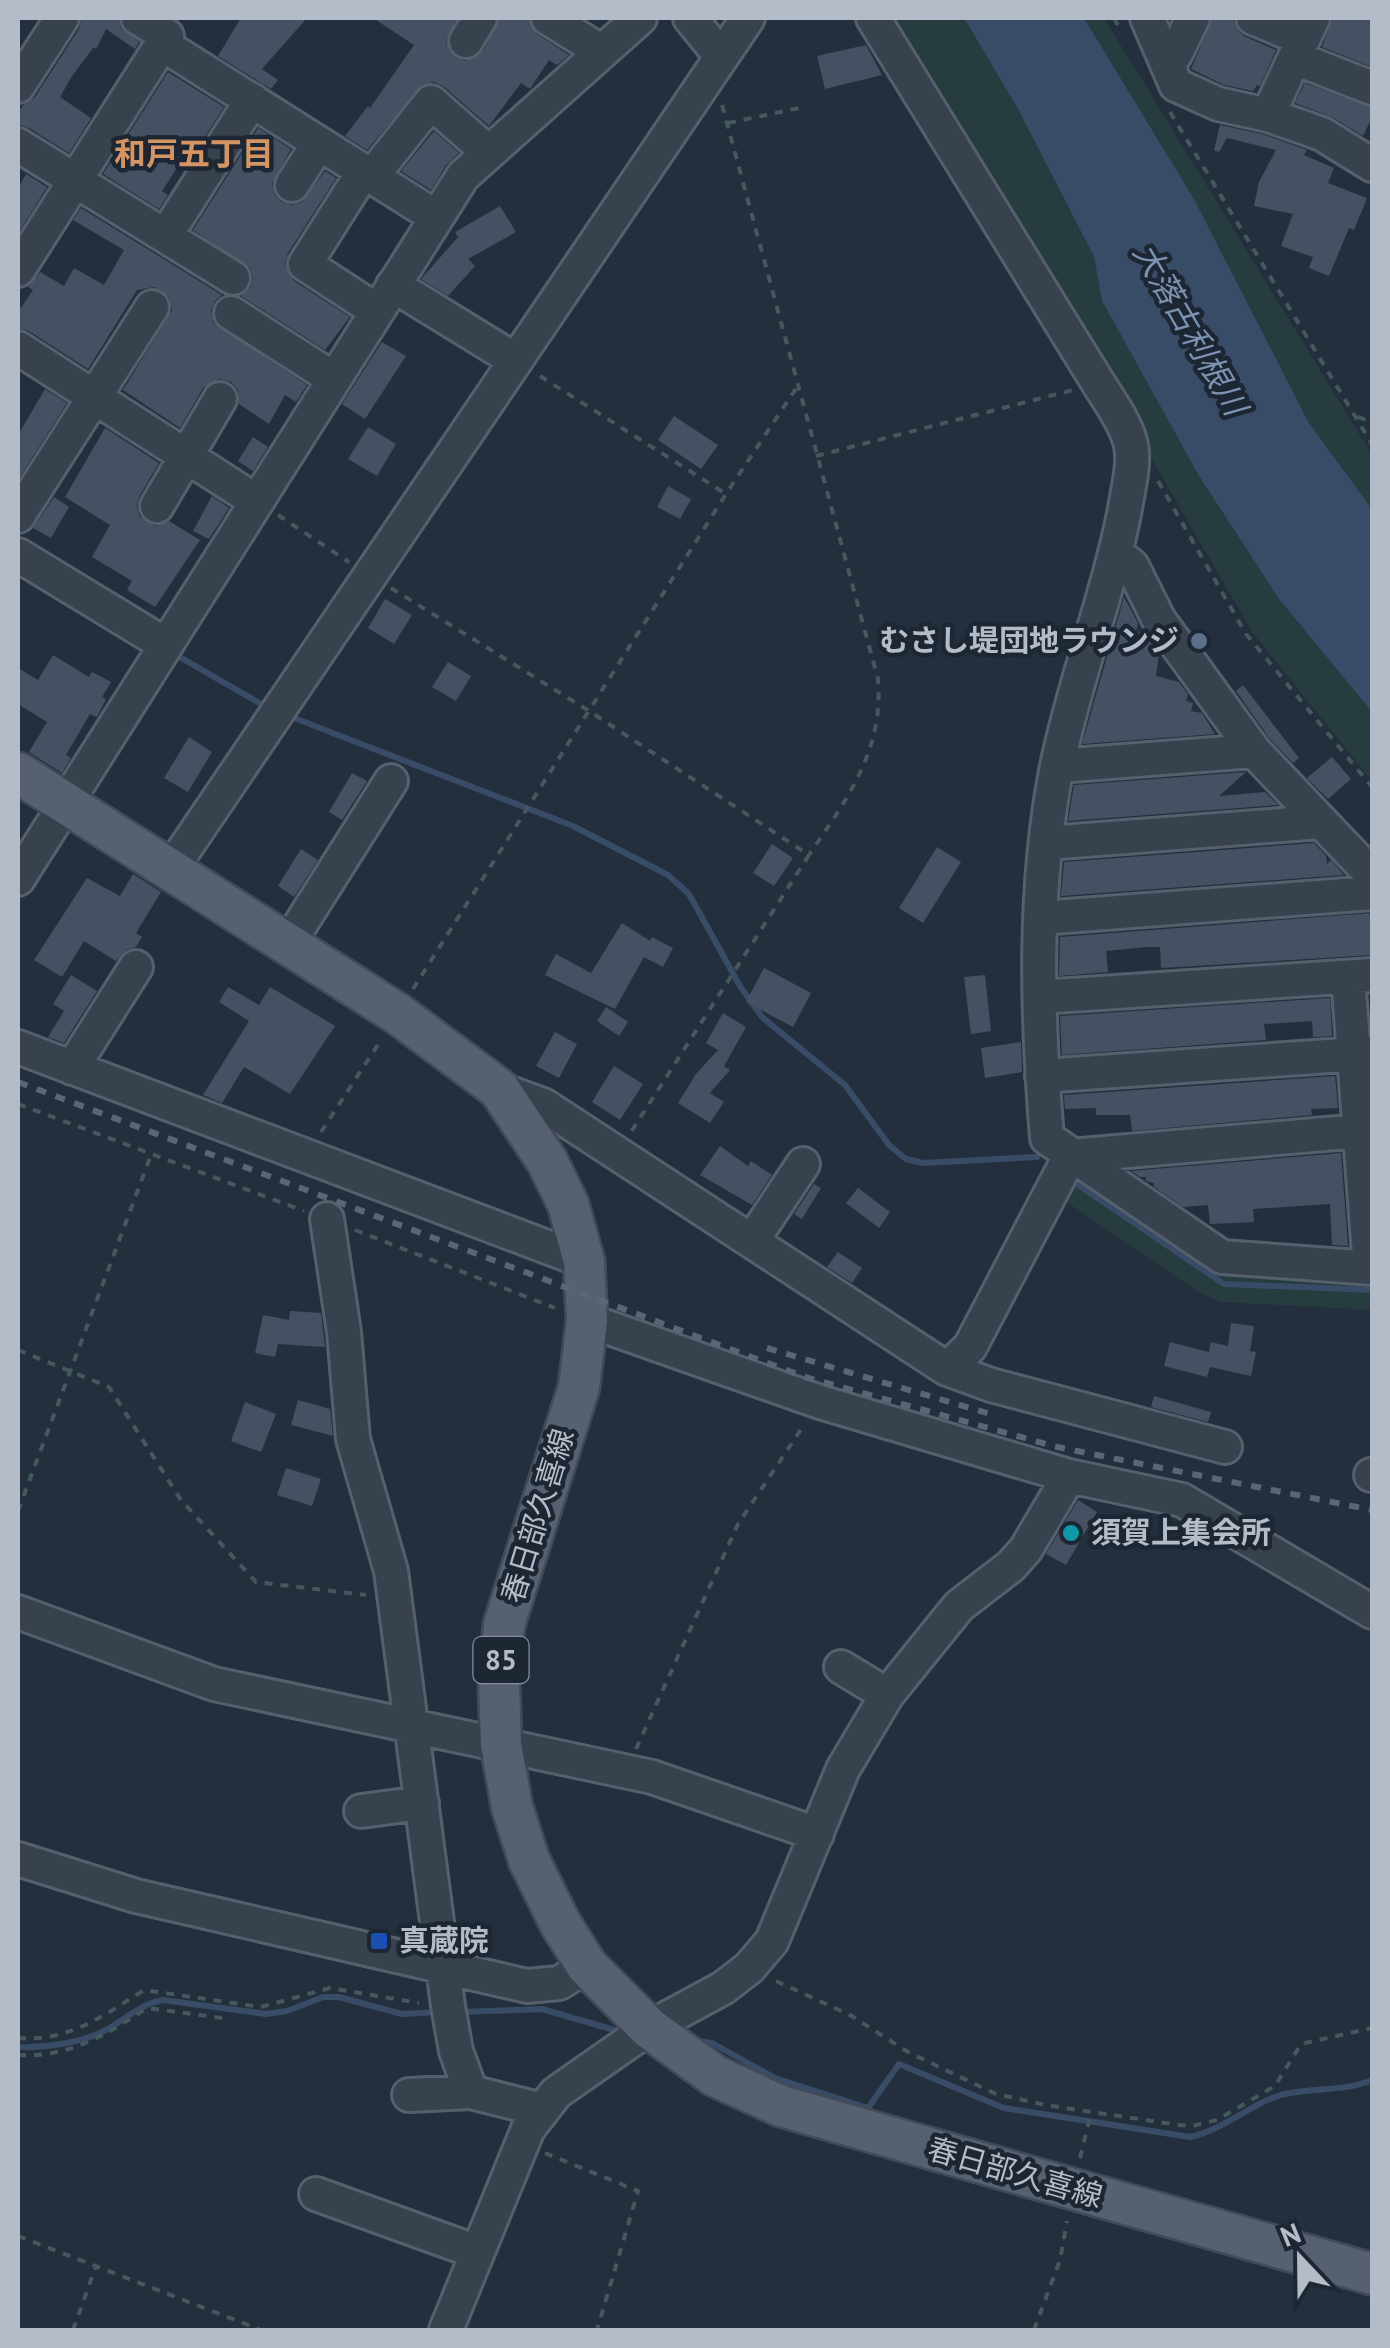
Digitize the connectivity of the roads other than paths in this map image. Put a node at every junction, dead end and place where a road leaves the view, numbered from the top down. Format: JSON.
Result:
{"nodes":[{"id":1,"x":62,"y":18,"type":"edge"},
{"id":2,"x":548,"y":18,"type":"edge"},
{"id":3,"x":640,"y":18,"type":"edge"},
{"id":4,"x":690,"y":18,"type":"edge"},
{"id":5,"x":748,"y":18,"type":"edge"},
{"id":6,"x":873,"y":18,"type":"edge"},
{"id":7,"x":1193,"y":18,"type":"edge"},
{"id":8,"x":1253,"y":18,"type":"edge"},
{"id":9,"x":1135,"y":25,"type":"edge"},
{"id":10,"x":156,"y":27,"type":"edge"},
{"id":11,"x":1303,"y":38,"type":"edge"},
{"id":12,"x":602,"y":52,"type":"junction"},
{"id":13,"x":1167,"y":60,"type":"junction"},
{"id":14,"x":714,"y":64,"type":"junction"},
{"id":15,"x":18,"y":86,"type":"edge"},
{"id":16,"x":1372,"y":88,"type":"edge"},
{"id":17,"x":252,"y":100,"type":"junction"},
{"id":18,"x":1268,"y":115,"type":"junction"},
{"id":19,"x":319,"y":143,"type":"junction"},
{"id":20,"x":18,"y":145,"type":"edge"},
{"id":21,"x":488,"y":152,"type":"junction"},
{"id":22,"x":1372,"y":165,"type":"edge"},
{"id":23,"x":368,"y":174,"type":"junction"},
{"id":24,"x":76,"y":180,"type":"junction"},
{"id":25,"x":292,"y":186,"type":"dead end"},
{"id":26,"x":436,"y":217,"type":"junction"},
{"id":27,"x":166,"y":234,"type":"junction"},
{"id":28,"x":18,"y":270,"type":"edge"},
{"id":29,"x":233,"y":278,"type":"dead end"},
{"id":30,"x":385,"y":298,"type":"junction"},
{"id":31,"x":152,"y":307,"type":"dead end"},
{"id":32,"x":232,"y":313,"type":"dead end"},
{"id":33,"x":18,"y":348,"type":"edge"},
{"id":34,"x":515,"y":360,"type":"junction"},
{"id":35,"x":334,"y":379,"type":"junction"},
{"id":36,"x":94,"y":396,"type":"junction"},
{"id":37,"x":220,"y":399,"type":"dead end"},
{"id":38,"x":186,"y":455,"type":"junction"},
{"id":39,"x":256,"y":501,"type":"junction"},
{"id":40,"x":157,"y":506,"type":"dead end"},
{"id":41,"x":18,"y":516,"type":"edge"},
{"id":42,"x":1116,"y":553,"type":"junction"},
{"id":43,"x":18,"y":556,"type":"edge"},
{"id":44,"x":166,"y":644,"type":"junction"},
{"id":45,"x":1254,"y":751,"type":"junction"},
{"id":46,"x":1058,"y":766,"type":"junction"},
{"id":47,"x":18,"y":773,"type":"edge"},
{"id":48,"x":391,"y":781,"type":"dead end"},
{"id":49,"x":65,"y":803,"type":"junction"},
{"id":50,"x":1320,"y":822,"type":"junction"},
{"id":51,"x":1047,"y":843,"type":"junction"},
{"id":52,"x":171,"y":870,"type":"junction"},
{"id":53,"x":1372,"y":875,"type":"edge"},
{"id":54,"x":18,"y":879,"type":"edge"},
{"id":55,"x":1372,"y":894,"type":"edge"},
{"id":56,"x":1040,"y":918,"type":"junction"},
{"id":57,"x":288,"y":944,"type":"junction"},
{"id":58,"x":136,"y":967,"type":"dead end"},
{"id":59,"x":1360,"y":976,"type":"edge"},
{"id":60,"x":1040,"y":997,"type":"junction"},
{"id":61,"x":18,"y":1048,"type":"edge"},
{"id":62,"x":1364,"y":1054,"type":"edge"},
{"id":63,"x":72,"y":1068,"type":"junction"},
{"id":64,"x":1042,"y":1076,"type":"junction"},
{"id":65,"x":499,"y":1090,"type":"junction"},
{"id":66,"x":1367,"y":1130,"type":"edge"},
{"id":67,"x":1070,"y":1156,"type":"junction"},
{"id":68,"x":802,"y":1164,"type":"dead end"},
{"id":69,"x":327,"y":1219,"type":"dead end"},
{"id":70,"x":752,"y":1241,"type":"junction"},
{"id":71,"x":584,"y":1261,"type":"junction"},
{"id":72,"x":1371,"y":1268,"type":"edge"},
{"id":73,"x":587,"y":1320,"type":"junction"},
{"id":74,"x":947,"y":1369,"type":"junction"},
{"id":75,"x":1225,"y":1447,"type":"dead end"},
{"id":76,"x":1069,"y":1476,"type":"junction"},
{"id":77,"x":18,"y":1612,"type":"edge"},
{"id":78,"x":1372,"y":1612,"type":"edge"},
{"id":79,"x":842,"y":1666,"type":"dead end"},
{"id":80,"x":886,"y":1695,"type":"junction"},
{"id":81,"x":411,"y":1726,"type":"junction"},
{"id":82,"x":500,"y":1744,"type":"junction"},
{"id":83,"x":422,"y":1803,"type":"junction"},
{"id":84,"x":361,"y":1811,"type":"dead end"},
{"id":85,"x":816,"y":1834,"type":"junction"},
{"id":86,"x":18,"y":1858,"type":"edge"},
{"id":87,"x":587,"y":1966,"type":"junction"},
{"id":88,"x":445,"y":1970,"type":"junction"},
{"id":89,"x":649,"y":2028,"type":"junction"},
{"id":90,"x":471,"y":2092,"type":"junction"},
{"id":91,"x":409,"y":2095,"type":"dead end"},
{"id":92,"x":542,"y":2110,"type":"junction"},
{"id":93,"x":316,"y":2194,"type":"dead end"},
{"id":94,"x":478,"y":2252,"type":"junction"},
{"id":95,"x":1372,"y":2274,"type":"edge"},
{"id":96,"x":446,"y":2330,"type":"edge"}],
"edges":[{"from":1,"to":15,"type":"street"},
{"from":2,"to":12,"type":"street"},
{"from":3,"to":12,"type":"street"},
{"from":4,"to":14,"type":"street"},
{"from":5,"to":14,"type":"street"},
{"from":6,"to":42,"type":"street"},
{"from":7,"to":13,"type":"street"},
{"from":8,"to":11,"type":"street"},
{"from":9,"to":13,"type":"street"},
{"from":10,"to":17,"type":"street"},
{"from":10,"to":24,"type":"street"},
{"from":11,"to":16,"type":"street"},
{"from":11,"to":18,"type":"street"},
{"from":12,"to":21,"type":"street"},
{"from":13,"to":18,"type":"street"},
{"from":14,"to":34,"type":"street"},
{"from":17,"to":19,"type":"street"},
{"from":17,"to":27,"type":"street"},
{"from":18,"to":22,"type":"street"},
{"from":19,"to":23,"type":"street"},
{"from":19,"to":25,"type":"street"},
{"from":20,"to":24,"type":"street"},
{"from":21,"to":23,"type":"street"},
{"from":21,"to":26,"type":"street"},
{"from":23,"to":26,"type":"street"},
{"from":23,"to":30,"type":"street"},
{"from":24,"to":27,"type":"street"},
{"from":24,"to":28,"type":"street"},
{"from":26,"to":30,"type":"street"},
{"from":27,"to":29,"type":"street"},
{"from":30,"to":34,"type":"street"},
{"from":30,"to":35,"type":"street"},
{"from":31,"to":36,"type":"street"},
{"from":32,"to":35,"type":"street"},
{"from":33,"to":36,"type":"street"},
{"from":34,"to":52,"type":"street"},
{"from":35,"to":39,"type":"street"},
{"from":36,"to":38,"type":"street"},
{"from":36,"to":41,"type":"street"},
{"from":37,"to":38,"type":"street"},
{"from":38,"to":39,"type":"street"},
{"from":38,"to":40,"type":"street"},
{"from":39,"to":44,"type":"street"},
{"from":42,"to":45,"type":"street"},
{"from":42,"to":46,"type":"street"},
{"from":43,"to":44,"type":"street"},
{"from":44,"to":49,"type":"street"},
{"from":45,"to":46,"type":"street"},
{"from":45,"to":50,"type":"street"},
{"from":46,"to":51,"type":"street"},
{"from":47,"to":49,"type":"main road","name":"春日部久喜線","number":"85"},
{"from":48,"to":57,"type":"street"},
{"from":49,"to":52,"type":"main road","name":"春日部久喜線","number":"85"},
{"from":49,"to":54,"type":"street"},
{"from":50,"to":51,"type":"street"},
{"from":50,"to":53,"type":"street"},
{"from":51,"to":56,"type":"street"},
{"from":52,"to":57,"type":"main road","name":"春日部久喜線","number":"85"},
{"from":55,"to":56,"type":"street"},
{"from":56,"to":60,"type":"street"},
{"from":57,"to":65,"type":"main road","name":"春日部久喜線","number":"85"},
{"from":58,"to":63,"type":"street"},
{"from":59,"to":60,"type":"street"},
{"from":59,"to":62,"type":"street"},
{"from":60,"to":64,"type":"street"},
{"from":61,"to":63,"type":"street"},
{"from":62,"to":64,"type":"street"},
{"from":62,"to":66,"type":"street"},
{"from":63,"to":71,"type":"street"},
{"from":64,"to":67,"type":"street"},
{"from":65,"to":70,"type":"street"},
{"from":65,"to":71,"type":"main road","name":"春日部久喜線","number":"85"},
{"from":66,"to":67,"type":"street"},
{"from":66,"to":72,"type":"street"},
{"from":67,"to":72,"type":"street"},
{"from":67,"to":74,"type":"street"},
{"from":68,"to":70,"type":"street"},
{"from":69,"to":81,"type":"street"},
{"from":70,"to":74,"type":"street"},
{"from":71,"to":73,"type":"main road","name":"春日部久喜線","number":"85"},
{"from":73,"to":76,"type":"street"},
{"from":73,"to":82,"type":"main road","name":"春日部久喜線","number":"85"},
{"from":74,"to":75,"type":"street"},
{"from":76,"to":78,"type":"street"},
{"from":76,"to":80,"type":"street"},
{"from":77,"to":81,"type":"street"},
{"from":79,"to":80,"type":"street"},
{"from":80,"to":85,"type":"street"},
{"from":81,"to":82,"type":"street"},
{"from":81,"to":83,"type":"street"},
{"from":82,"to":85,"type":"street"},
{"from":82,"to":87,"type":"main road","name":"春日部久喜線","number":"85"},
{"from":83,"to":84,"type":"street"},
{"from":83,"to":88,"type":"street"},
{"from":85,"to":89,"type":"street"},
{"from":86,"to":88,"type":"street"},
{"from":87,"to":88,"type":"street"},
{"from":87,"to":89,"type":"main road","name":"春日部久喜線","number":"85"},
{"from":88,"to":90,"type":"street"},
{"from":89,"to":92,"type":"street"},
{"from":89,"to":95,"type":"main road","name":"春日部久喜線","number":"85"},
{"from":90,"to":91,"type":"street"},
{"from":90,"to":92,"type":"street"},
{"from":92,"to":94,"type":"street"},
{"from":93,"to":94,"type":"street"},
{"from":94,"to":96,"type":"street"}]}
